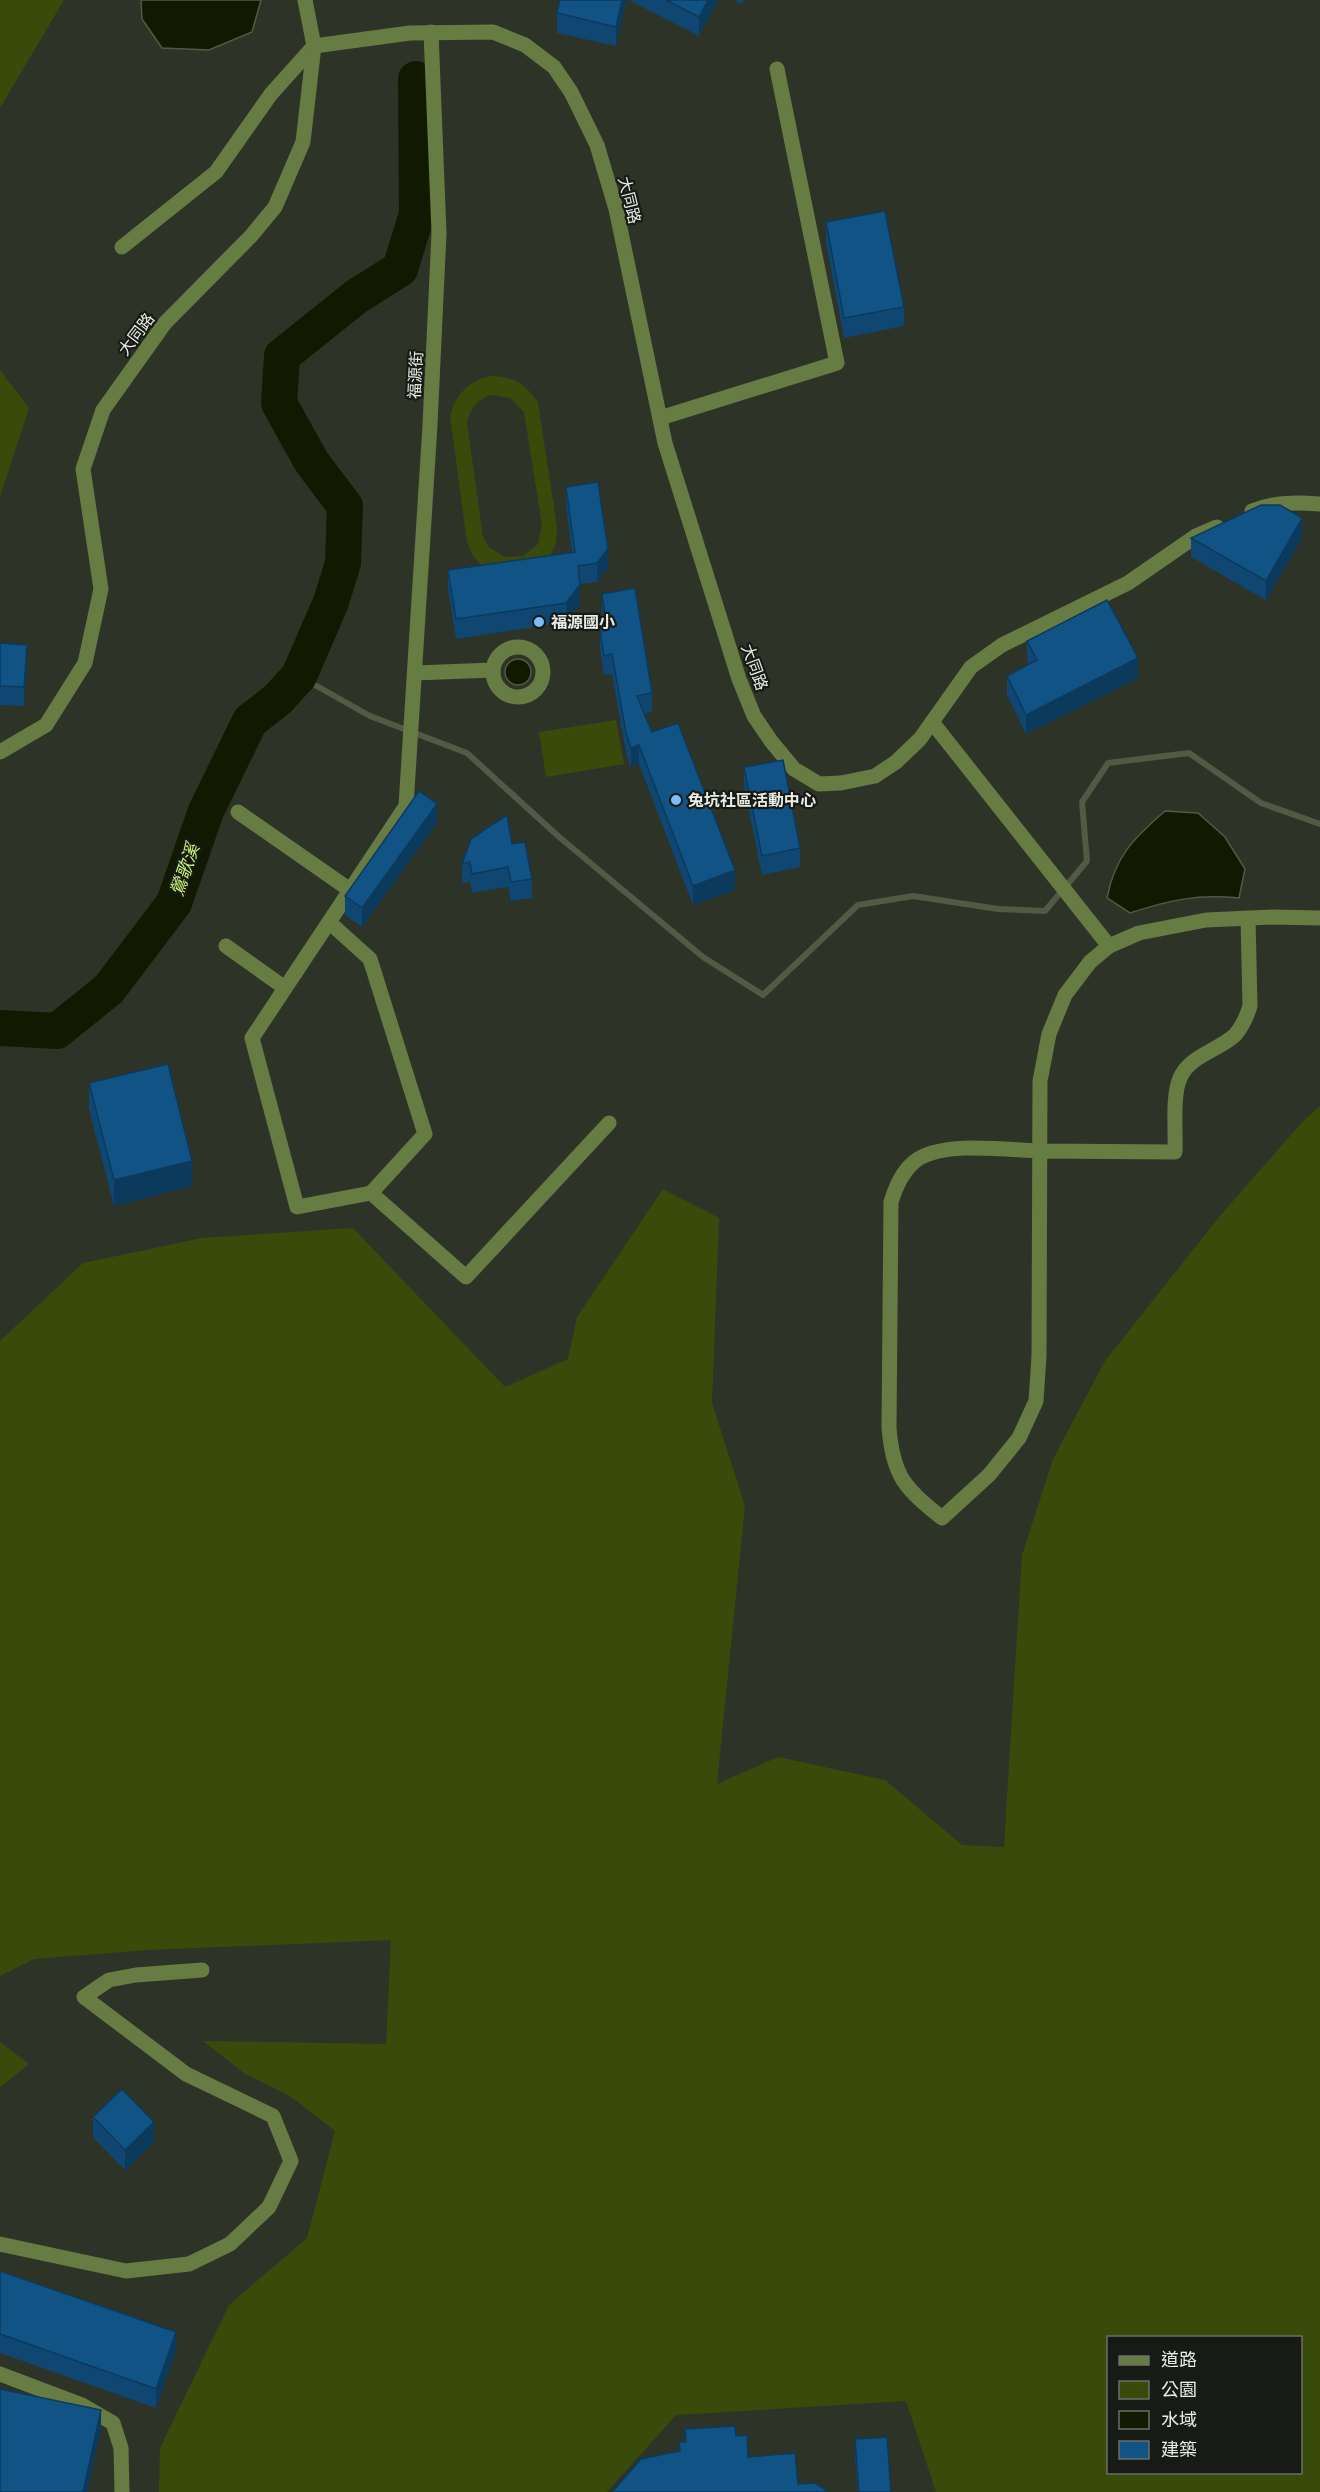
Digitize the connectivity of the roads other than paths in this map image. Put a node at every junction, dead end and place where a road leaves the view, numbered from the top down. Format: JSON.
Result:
{"nodes":[{"id":1,"x":305,"y":0,"type":"edge"},
{"id":2,"x":431,"y":32,"type":"junction"},
{"id":3,"x":314,"y":46,"type":"junction"},
{"id":4,"x":777,"y":69,"type":"dead end"},
{"id":5,"x":122,"y":247,"type":"dead end"},
{"id":6,"x":660,"y":418,"type":"junction"},
{"id":7,"x":1320,"y":504,"type":"edge"},
{"id":8,"x":493,"y":670,"type":"dead end"},
{"id":9,"x":415,"y":673,"type":"junction"},
{"id":10,"x":932,"y":722,"type":"junction"},
{"id":11,"x":0,"y":752,"type":"edge"},
{"id":12,"x":238,"y":812,"type":"dead end"},
{"id":13,"x":350,"y":890,"type":"junction"},
{"id":14,"x":1248,"y":918,"type":"junction"},
{"id":15,"x":1320,"y":918,"type":"edge"},
{"id":16,"x":329,"y":922,"type":"junction"},
{"id":17,"x":226,"y":946,"type":"dead end"},
{"id":18,"x":1109,"y":946,"type":"junction"},
{"id":19,"x":285,"y":988,"type":"junction"},
{"id":20,"x":609,"y":1123,"type":"dead end"},
{"id":21,"x":1039,"y":1151,"type":"junction"},
{"id":22,"x":371,"y":1193,"type":"junction"},
{"id":23,"x":202,"y":1970,"type":"dead end"},
{"id":24,"x":0,"y":2244,"type":"edge"},
{"id":25,"x":0,"y":2374,"type":"edge"},
{"id":26,"x":122,"y":2492,"type":"edge"}],
"edges":[{"from":1,"to":3,"type":"street"},
{"from":2,"to":3,"type":"street","name":"大同路"},
{"from":2,"to":6,"type":"street","name":"大同路"},
{"from":2,"to":9,"type":"street","name":"福源街"},
{"from":3,"to":5,"type":"street"},
{"from":3,"to":11,"type":"street","name":"大同路"},
{"from":4,"to":6,"type":"street"},
{"from":6,"to":10,"type":"street","name":"大同路"},
{"from":7,"to":10,"type":"street","name":"大同路"},
{"from":8,"to":9,"type":"street"},
{"from":9,"to":13,"type":"street","name":"福源街"},
{"from":10,"to":18,"type":"street"},
{"from":12,"to":13,"type":"street"},
{"from":13,"to":16,"type":"street","name":"福源街"},
{"from":14,"to":15,"type":"street"},
{"from":14,"to":18,"type":"street"},
{"from":14,"to":21,"type":"street"},
{"from":16,"to":19,"type":"street","name":"福源街"},
{"from":16,"to":22,"type":"street"},
{"from":17,"to":19,"type":"street"},
{"from":18,"to":21,"type":"street"},
{"from":19,"to":22,"type":"street","name":"福源街"},
{"from":20,"to":22,"type":"street"},
{"from":21,"to":21,"type":"street"},
{"from":23,"to":24,"type":"street"},
{"from":25,"to":26,"type":"street"}]}
